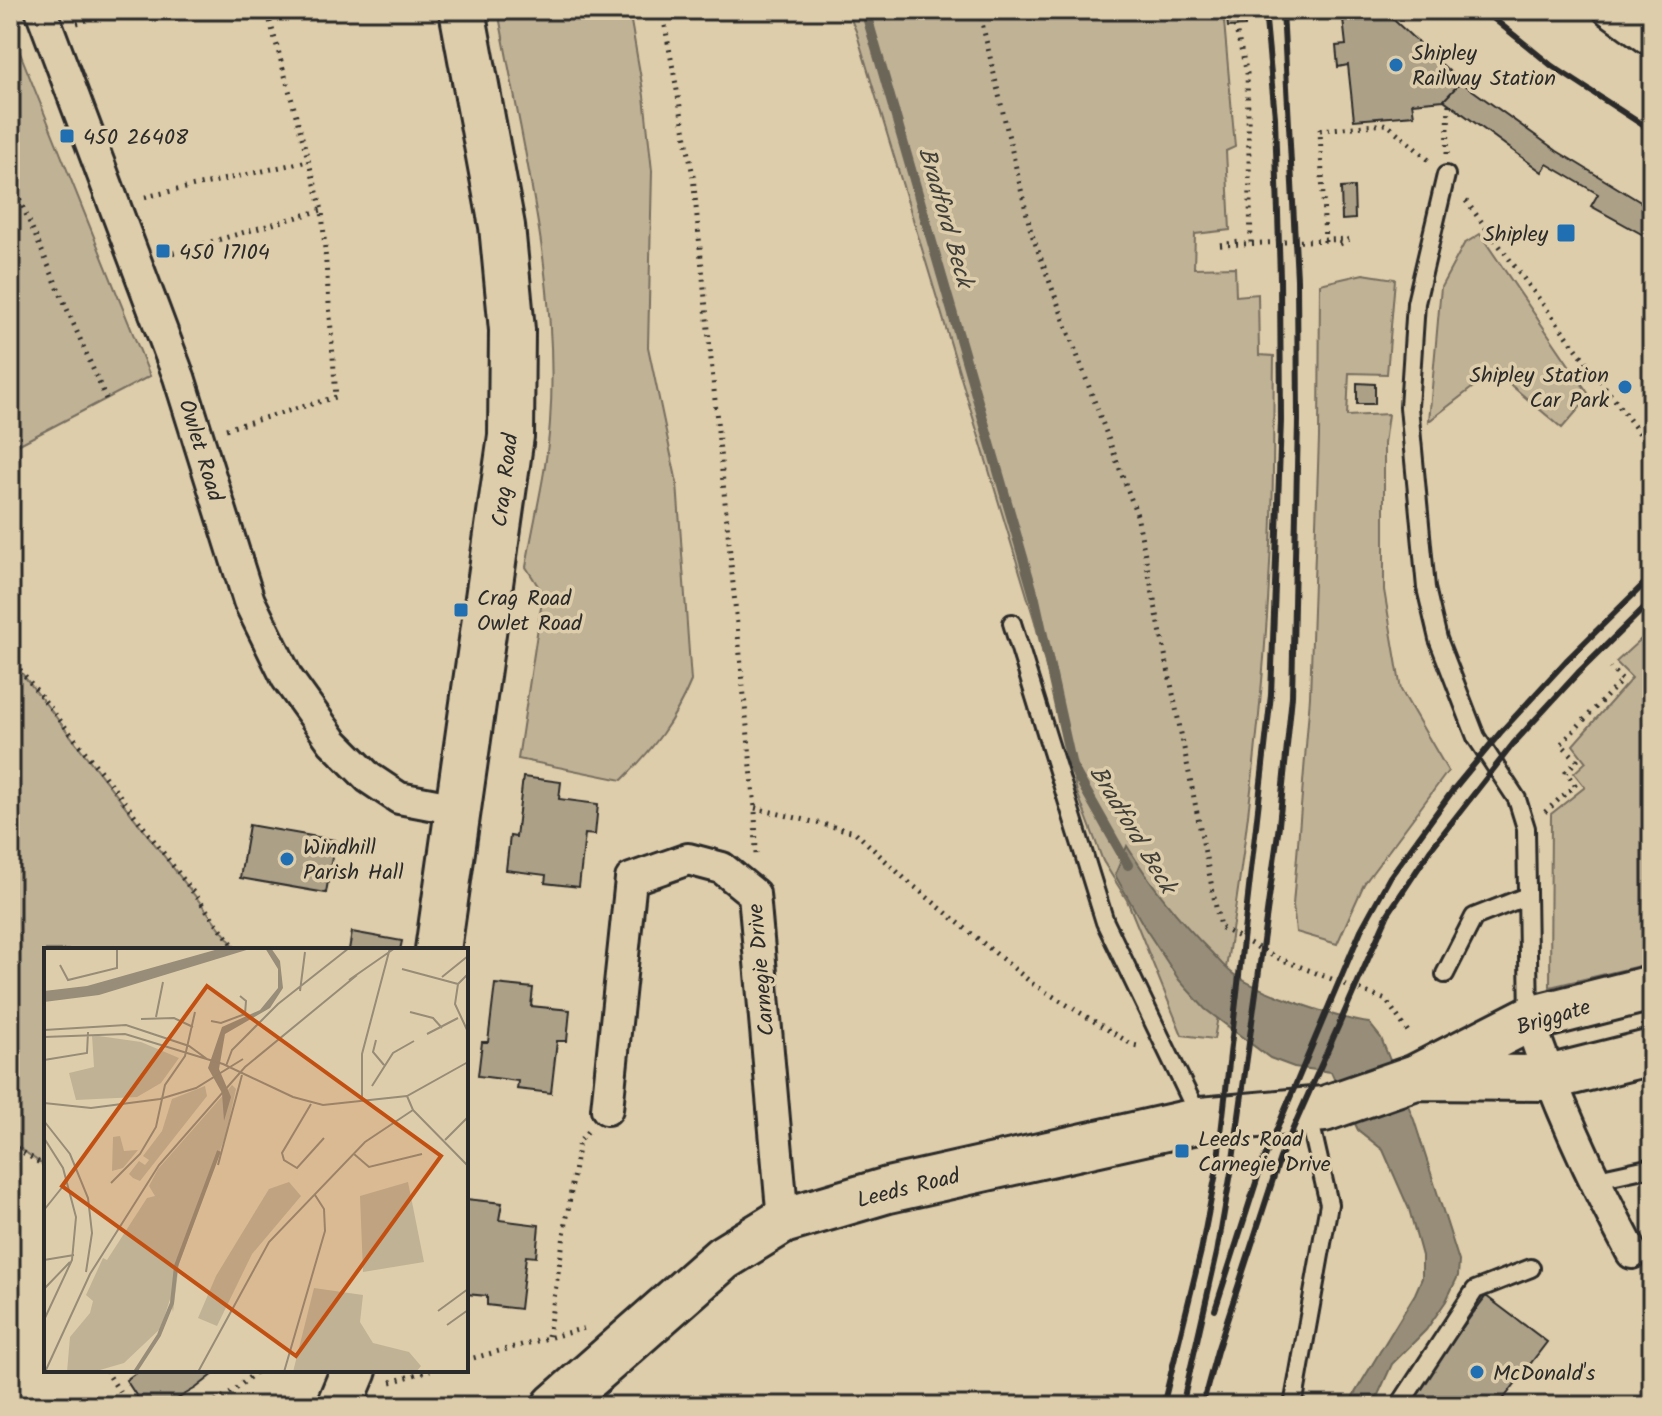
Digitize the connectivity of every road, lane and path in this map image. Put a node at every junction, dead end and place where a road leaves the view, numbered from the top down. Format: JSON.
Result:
{"nodes":[{"id":1,"x":118,"y":10,"type":"edge"},
{"id":2,"x":267,"y":10,"type":"edge"},
{"id":3,"x":462,"y":10,"type":"edge"},
{"id":4,"x":662,"y":10,"type":"edge"},
{"id":5,"x":979,"y":10,"type":"edge"},
{"id":6,"x":1609,"y":10,"type":"edge"},
{"id":7,"x":45,"y":21,"type":"edge"},
{"id":8,"x":1235,"y":26,"type":"dead end"},
{"id":9,"x":1652,"y":41,"type":"edge"},
{"id":10,"x":1449,"y":103,"type":"dead end"},
{"id":11,"x":308,"y":161,"type":"junction"},
{"id":12,"x":1446,"y":175,"type":"junction"},
{"id":13,"x":10,"y":177,"type":"edge"},
{"id":14,"x":112,"y":205,"type":"junction"},
{"id":15,"x":322,"y":210,"type":"junction"},
{"id":16,"x":1487,"y":229,"type":"dead end"},
{"id":17,"x":1239,"y":242,"type":"dead end"},
{"id":18,"x":1325,"y":242,"type":"junction"},
{"id":19,"x":1251,"y":244,"type":"junction"},
{"id":20,"x":1340,"y":244,"type":"dead end"},
{"id":21,"x":135,"y":264,"type":"junction"},
{"id":22,"x":106,"y":399,"type":"dead end"},
{"id":23,"x":198,"y":438,"type":"junction"},
{"id":24,"x":1652,"y":450,"type":"edge"},
{"id":25,"x":1012,"y":623,"type":"dead end"},
{"id":26,"x":10,"y":657,"type":"edge"},
{"id":27,"x":1610,"y":668,"type":"dead end"},
{"id":28,"x":755,"y":808,"type":"junction"},
{"id":29,"x":457,"y":809,"type":"junction"},
{"id":30,"x":1526,"y":828,"type":"junction"},
{"id":31,"x":754,"y":894,"type":"junction"},
{"id":32,"x":1527,"y":896,"type":"junction"},
{"id":33,"x":235,"y":948,"type":"edge"},
{"id":34,"x":438,"y":948,"type":"edge"},
{"id":35,"x":1445,"y":974,"type":"dead end"},
{"id":36,"x":1652,"y":988,"type":"edge"},
{"id":37,"x":1529,"y":1019,"type":"junction"},
{"id":38,"x":1166,"y":1048,"type":"junction"},
{"id":39,"x":1652,"y":1052,"type":"edge"},
{"id":40,"x":1424,"y":1072,"type":"junction"},
{"id":41,"x":1548,"y":1078,"type":"junction"},
{"id":42,"x":607,"y":1109,"type":"joint"},
{"id":43,"x":1316,"y":1109,"type":"junction"},
{"id":44,"x":1201,"y":1120,"type":"junction"},
{"id":45,"x":10,"y":1144,"type":"edge"},
{"id":46,"x":44,"y":1166,"type":"edge"},
{"id":47,"x":1652,"y":1167,"type":"edge"},
{"id":48,"x":1593,"y":1180,"type":"junction"},
{"id":49,"x":783,"y":1221,"type":"junction"},
{"id":50,"x":1632,"y":1253,"type":"dead end"},
{"id":51,"x":1531,"y":1268,"type":"dead end"},
{"id":52,"x":590,"y":1327,"type":"dead end"},
{"id":53,"x":548,"y":1336,"type":"junction"},
{"id":54,"x":468,"y":1359,"type":"edge"},
{"id":55,"x":107,"y":1372,"type":"edge"},
{"id":56,"x":256,"y":1372,"type":"edge"},
{"id":57,"x":353,"y":1372,"type":"edge"},
{"id":58,"x":128,"y":1406,"type":"edge"},
{"id":59,"x":209,"y":1406,"type":"edge"},
{"id":60,"x":339,"y":1406,"type":"edge"},
{"id":61,"x":555,"y":1406,"type":"edge"},
{"id":62,"x":1293,"y":1406,"type":"edge"},
{"id":63,"x":1399,"y":1406,"type":"edge"}],
"edges":[{"from":1,"to":7,"type":"path"},
{"from":2,"to":11,"type":"path"},
{"from":3,"to":29,"type":"main road","name":"Crag Road"},
{"from":4,"to":28,"type":"path"},
{"from":5,"to":40,"type":"path"},
{"from":6,"to":9,"type":"street"},
{"from":7,"to":14,"type":"street","name":"Owlet Road"},
{"from":8,"to":19,"type":"path"},
{"from":10,"to":12,"type":"path"},
{"from":11,"to":14,"type":"path"},
{"from":11,"to":15,"type":"path"},
{"from":12,"to":18,"type":"path"},
{"from":12,"to":30,"type":"lane"},
{"from":13,"to":22,"type":"path"},
{"from":14,"to":21,"type":"street","name":"Owlet Road"},
{"from":15,"to":21,"type":"path"},
{"from":15,"to":23,"type":"path"},
{"from":16,"to":24,"type":"path"},
{"from":17,"to":19,"type":"path","bridge":true},
{"from":18,"to":19,"type":"path","bridge":true},
{"from":18,"to":20,"type":"path","bridge":true},
{"from":21,"to":23,"type":"street","name":"Owlet Road"},
{"from":23,"to":29,"type":"street","name":"Owlet Road"},
{"from":25,"to":38,"type":"lane"},
{"from":26,"to":33,"type":"path"},
{"from":27,"to":30,"type":"path"},
{"from":28,"to":31,"type":"path"},
{"from":28,"to":38,"type":"path"},
{"from":29,"to":34,"type":"main road","name":"Crag Road"},
{"from":30,"to":32,"type":"lane"},
{"from":31,"to":42,"type":"street","name":"Carnegie Drive"},
{"from":31,"to":49,"type":"street","name":"Carnegie Drive"},
{"from":32,"to":35,"type":"lane"},
{"from":32,"to":37,"type":"lane"},
{"from":36,"to":37,"type":"main road","name":"Briggate"},
{"from":37,"to":40,"type":"main road","name":"Briggate"},
{"from":37,"to":41,"type":"street"},
{"from":38,"to":44,"type":"lane"},
{"from":39,"to":41,"type":"main road","name":"Briggate"},
{"from":40,"to":41,"type":"main road","name":"Briggate"},
{"from":40,"to":43,"type":"main road","name":"Briggate"},
{"from":41,"to":48,"type":"street"},
{"from":42,"to":53,"type":"path"},
{"from":43,"to":44,"type":"main road","name":"Leeds Road"},
{"from":43,"to":62,"type":"lane"},
{"from":44,"to":49,"type":"main road","name":"Leeds Road"},
{"from":45,"to":46,"type":"path"},
{"from":47,"to":48,"type":"lane"},
{"from":48,"to":50,"type":"street"},
{"from":49,"to":61,"type":"main road","name":"Leeds Road"},
{"from":51,"to":63,"type":"lane"},
{"from":52,"to":53,"type":"path"},
{"from":53,"to":54,"type":"path"},
{"from":55,"to":58,"type":"path"},
{"from":56,"to":59,"type":"path"},
{"from":57,"to":60,"type":"main road"}]}
